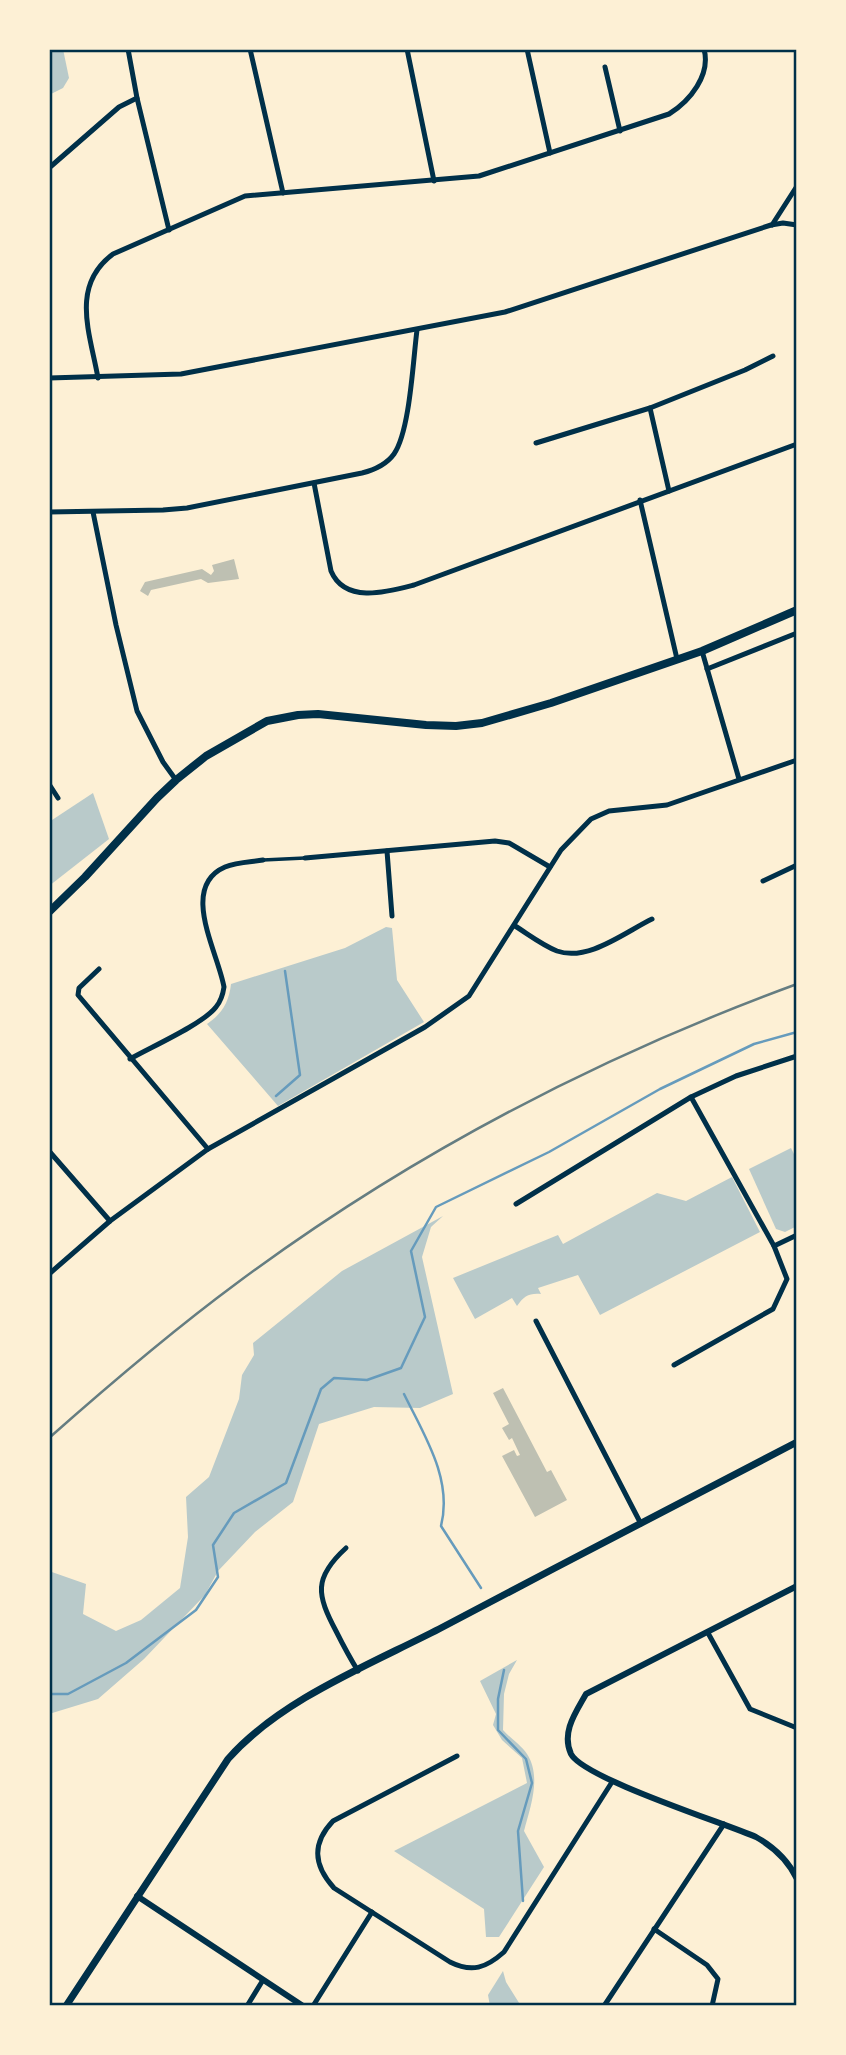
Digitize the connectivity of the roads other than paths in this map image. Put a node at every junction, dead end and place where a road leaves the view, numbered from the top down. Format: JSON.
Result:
{"nodes":[{"id":1,"x":128,"y":49,"type":"edge"},
{"id":2,"x":250,"y":49,"type":"edge"},
{"id":3,"x":407,"y":49,"type":"edge"},
{"id":4,"x":527,"y":49,"type":"edge"},
{"id":5,"x":704,"y":49,"type":"edge"},
{"id":6,"x":605,"y":67,"type":"dead end"},
{"id":7,"x":137,"y":98,"type":"junction"},
{"id":8,"x":620,"y":131,"type":"junction"},
{"id":9,"x":550,"y":153,"type":"junction"},
{"id":10,"x":49,"y":168,"type":"edge"},
{"id":11,"x":434,"y":181,"type":"junction"},
{"id":12,"x":797,"y":187,"type":"edge"},
{"id":13,"x":283,"y":193,"type":"junction"},
{"id":14,"x":771,"y":225,"type":"junction"},
{"id":15,"x":797,"y":225,"type":"edge"},
{"id":16,"x":169,"y":230,"type":"junction"},
{"id":17,"x":417,"y":330,"type":"junction"},
{"id":18,"x":773,"y":356,"type":"dead end"},
{"id":19,"x":49,"y":378,"type":"edge"},
{"id":20,"x":98,"y":378,"type":"junction"},
{"id":21,"x":650,"y":408,"type":"junction"},
{"id":22,"x":536,"y":443,"type":"dead end"},
{"id":23,"x":797,"y":444,"type":"edge"},
{"id":24,"x":314,"y":483,"type":"junction"},
{"id":25,"x":669,"y":491,"type":"junction"},
{"id":26,"x":640,"y":500,"type":"junction"},
{"id":27,"x":49,"y":512,"type":"edge"},
{"id":28,"x":93,"y":512,"type":"junction"},
{"id":29,"x":797,"y":610,"type":"edge"},
{"id":30,"x":797,"y":633,"type":"edge"},
{"id":31,"x":702,"y":651,"type":"junction"},
{"id":32,"x":677,"y":659,"type":"junction"},
{"id":33,"x":707,"y":669,"type":"junction"},
{"id":34,"x":797,"y":760,"type":"edge"},
{"id":35,"x":740,"y":779,"type":"junction"},
{"id":36,"x":176,"y":780,"type":"junction"},
{"id":37,"x":49,"y":785,"type":"edge"},
{"id":38,"x":58,"y":798,"type":"dead end"},
{"id":39,"x":387,"y":851,"type":"junction"},
{"id":40,"x":305,"y":858,"type":"joint"},
{"id":41,"x":263,"y":860,"type":"joint"},
{"id":42,"x":797,"y":864,"type":"edge"},
{"id":43,"x":550,"y":867,"type":"junction"},
{"id":44,"x":762,"y":881,"type":"dead end"},
{"id":45,"x":49,"y":912,"type":"edge"},
{"id":46,"x":391,"y":916,"type":"dead end"},
{"id":47,"x":652,"y":919,"type":"dead end"},
{"id":48,"x":514,"y":926,"type":"junction"},
{"id":49,"x":99,"y":968,"type":"dead end"},
{"id":50,"x":797,"y":1056,"type":"edge"},
{"id":51,"x":130,"y":1059,"type":"junction"},
{"id":52,"x":691,"y":1097,"type":"junction"},
{"id":53,"x":208,"y":1149,"type":"junction"},
{"id":54,"x":49,"y":1151,"type":"edge"},
{"id":55,"x":516,"y":1204,"type":"dead end"},
{"id":56,"x":110,"y":1222,"type":"junction"},
{"id":57,"x":797,"y":1235,"type":"edge"},
{"id":58,"x":774,"y":1246,"type":"junction"},
{"id":59,"x":49,"y":1274,"type":"edge"},
{"id":60,"x":537,"y":1321,"type":"dead end"},
{"id":61,"x":674,"y":1364,"type":"dead end"},
{"id":62,"x":797,"y":1442,"type":"edge"},
{"id":63,"x":641,"y":1524,"type":"junction"},
{"id":64,"x":346,"y":1548,"type":"dead end"},
{"id":65,"x":797,"y":1586,"type":"edge"},
{"id":66,"x":708,"y":1633,"type":"junction"},
{"id":67,"x":358,"y":1671,"type":"junction"},
{"id":68,"x":797,"y":1728,"type":"edge"},
{"id":69,"x":457,"y":1756,"type":"dead end"},
{"id":70,"x":612,"y":1782,"type":"junction"},
{"id":71,"x":724,"y":1824,"type":"junction"},
{"id":72,"x":797,"y":1879,"type":"edge"},
{"id":73,"x":137,"y":1896,"type":"junction"},
{"id":74,"x":372,"y":1912,"type":"junction"},
{"id":75,"x":654,"y":1929,"type":"junction"},
{"id":76,"x":263,"y":1980,"type":"junction"},
{"id":77,"x":66,"y":2006,"type":"edge"},
{"id":78,"x":247,"y":2006,"type":"edge"},
{"id":79,"x":303,"y":2006,"type":"edge"},
{"id":80,"x":313,"y":2006,"type":"edge"},
{"id":81,"x":604,"y":2006,"type":"edge"},
{"id":82,"x":712,"y":2006,"type":"edge"}],
"edges":[{"from":1,"to":7,"type":"street"},
{"from":2,"to":13,"type":"street"},
{"from":3,"to":11,"type":"street"},
{"from":4,"to":9,"type":"street"},
{"from":5,"to":8,"type":"street"},
{"from":6,"to":8,"type":"street"},
{"from":7,"to":10,"type":"street"},
{"from":7,"to":16,"type":"street"},
{"from":8,"to":9,"type":"street"},
{"from":9,"to":11,"type":"street"},
{"from":11,"to":13,"type":"street"},
{"from":12,"to":14,"type":"street"},
{"from":13,"to":16,"type":"street"},
{"from":14,"to":15,"type":"street"},
{"from":14,"to":17,"type":"street"},
{"from":16,"to":20,"type":"street"},
{"from":17,"to":20,"type":"street"},
{"from":17,"to":24,"type":"street"},
{"from":18,"to":21,"type":"street"},
{"from":19,"to":20,"type":"street"},
{"from":21,"to":22,"type":"street"},
{"from":21,"to":25,"type":"street"},
{"from":23,"to":25,"type":"street"},
{"from":24,"to":26,"type":"street"},
{"from":24,"to":28,"type":"street"},
{"from":25,"to":26,"type":"street"},
{"from":26,"to":32,"type":"street"},
{"from":27,"to":28,"type":"street"},
{"from":28,"to":36,"type":"street"},
{"from":29,"to":31,"type":"main road"},
{"from":30,"to":33,"type":"street"},
{"from":31,"to":32,"type":"main road"},
{"from":31,"to":33,"type":"street"},
{"from":32,"to":36,"type":"main road"},
{"from":33,"to":35,"type":"street"},
{"from":34,"to":35,"type":"street"},
{"from":35,"to":43,"type":"street"},
{"from":36,"to":45,"type":"main road"},
{"from":37,"to":38,"type":"street"},
{"from":39,"to":40,"type":"street"},
{"from":39,"to":43,"type":"street"},
{"from":39,"to":46,"type":"street"},
{"from":40,"to":41,"type":"street"},
{"from":41,"to":51,"type":"street"},
{"from":42,"to":44,"type":"street"},
{"from":43,"to":48,"type":"street"},
{"from":47,"to":48,"type":"street"},
{"from":48,"to":53,"type":"street"},
{"from":49,"to":51,"type":"street"},
{"from":50,"to":52,"type":"street"},
{"from":51,"to":53,"type":"street"},
{"from":52,"to":55,"type":"street"},
{"from":52,"to":58,"type":"street"},
{"from":53,"to":56,"type":"street"},
{"from":54,"to":56,"type":"street"},
{"from":56,"to":59,"type":"street"},
{"from":57,"to":58,"type":"street"},
{"from":58,"to":61,"type":"street"},
{"from":60,"to":63,"type":"street"},
{"from":62,"to":63,"type":"main road"},
{"from":63,"to":67,"type":"main road"},
{"from":64,"to":67,"type":"street"},
{"from":65,"to":66,"type":"street"},
{"from":66,"to":68,"type":"street"},
{"from":66,"to":70,"type":"street"},
{"from":67,"to":73,"type":"main road"},
{"from":69,"to":74,"type":"street"},
{"from":70,"to":71,"type":"street"},
{"from":70,"to":74,"type":"street"},
{"from":71,"to":72,"type":"street"},
{"from":71,"to":75,"type":"street"},
{"from":73,"to":76,"type":"street"},
{"from":73,"to":77,"type":"main road"},
{"from":74,"to":80,"type":"street"},
{"from":75,"to":81,"type":"street"},
{"from":75,"to":82,"type":"street"},
{"from":76,"to":78,"type":"street"},
{"from":76,"to":79,"type":"street"}]}
